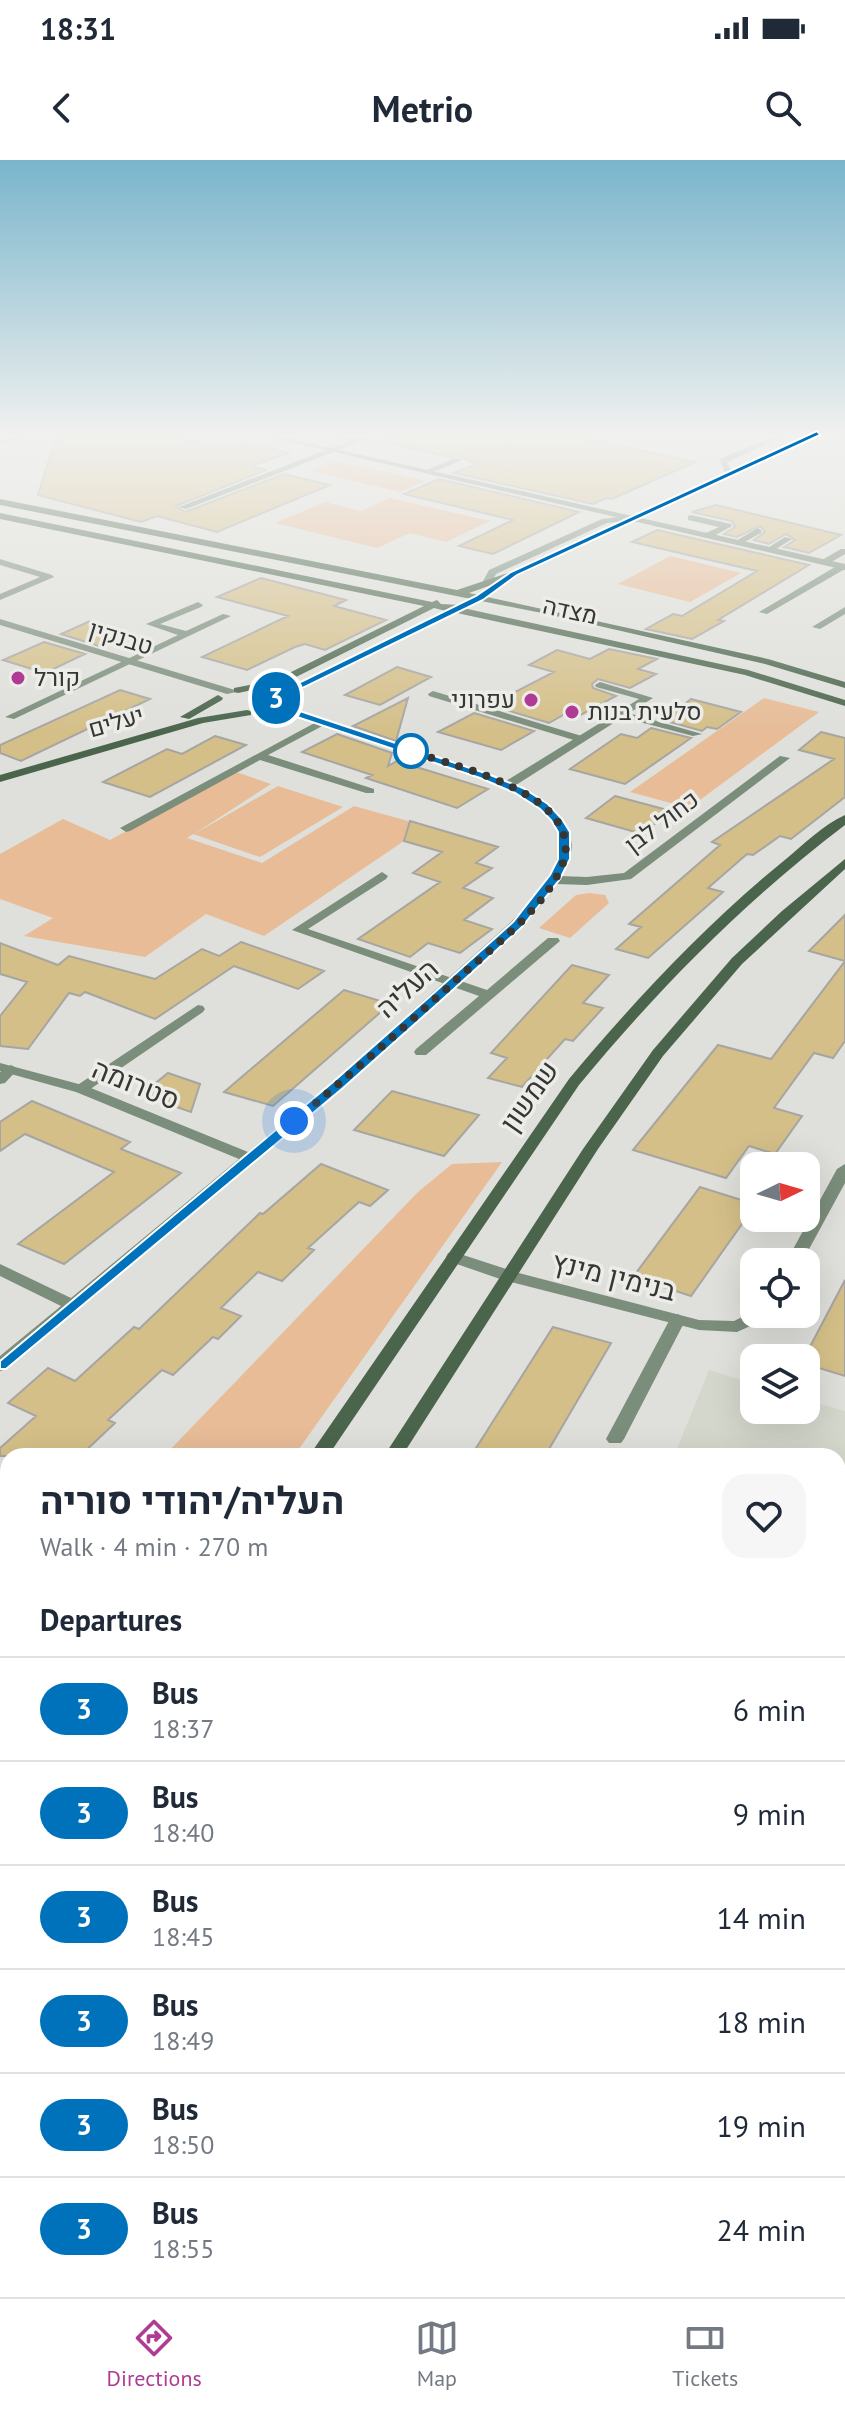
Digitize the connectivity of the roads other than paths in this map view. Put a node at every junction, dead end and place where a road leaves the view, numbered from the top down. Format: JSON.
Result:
{"nodes":[{"id":1,"x":88,"y":534,"type":"edge"},
{"id":2,"x":159,"y":534,"type":"edge"},
{"id":3,"x":577,"y":534,"type":"edge"},
{"id":4,"x":600,"y":534,"type":"edge"},
{"id":5,"x":703,"y":534,"type":"edge"},
{"id":6,"x":753,"y":534,"type":"edge"},
{"id":7,"x":709,"y":535,"type":"joint"},
{"id":8,"x":788,"y":539,"type":"dead end"},
{"id":9,"x":738,"y":542,"type":"junction"},
{"id":10,"x":770,"y":549,"type":"junction"},
{"id":11,"x":844,"y":551,"type":"edge"},
{"id":12,"x":0,"y":562,"type":"edge"},
{"id":13,"x":825,"y":562,"type":"junction"},
{"id":14,"x":844,"y":567,"type":"edge"},
{"id":15,"x":514,"y":574,"type":"junction"},
{"id":16,"x":487,"y":583,"type":"junction"},
{"id":17,"x":457,"y":593,"type":"junction"},
{"id":18,"x":0,"y":597,"type":"edge"},
{"id":19,"x":480,"y":598,"type":"junction"},
{"id":20,"x":436,"y":604,"type":"junction"},
{"id":21,"x":198,"y":605,"type":"dead end"},
{"id":22,"x":458,"y":608,"type":"junction"},
{"id":23,"x":845,"y":610,"type":"edge"},
{"id":24,"x":764,"y":612,"type":"dead end"},
{"id":25,"x":226,"y":616,"type":"dead end"},
{"id":26,"x":0,"y":622,"type":"edge"},
{"id":27,"x":817,"y":627,"type":"dead end"},
{"id":28,"x":187,"y":634,"type":"junction"},
{"id":29,"x":130,"y":661,"type":"junction"},
{"id":30,"x":600,"y":685,"type":"dead end"},
{"id":31,"x":845,"y":685,"type":"edge"},
{"id":32,"x":234,"y":691,"type":"junction"},
{"id":33,"x":433,"y":694,"type":"dead end"},
{"id":34,"x":218,"y":698,"type":"junction"},
{"id":35,"x":274,"y":702,"type":"junction"},
{"id":36,"x":845,"y":703,"type":"edge"},
{"id":37,"x":247,"y":713,"type":"junction"},
{"id":38,"x":621,"y":714,"type":"junction"},
{"id":39,"x":10,"y":717,"type":"dead end"},
{"id":40,"x":322,"y":722,"type":"junction"},
{"id":41,"x":697,"y":734,"type":"dead end"},
{"id":42,"x":581,"y":739,"type":"junction"},
{"id":43,"x":259,"y":756,"type":"junction"},
{"id":44,"x":784,"y":758,"type":"dead end"},
{"id":45,"x":0,"y":772,"type":"edge"},
{"id":46,"x":0,"y":779,"type":"edge"},
{"id":47,"x":507,"y":786,"type":"junction"},
{"id":48,"x":370,"y":791,"type":"dead end"},
{"id":49,"x":845,"y":819,"type":"edge"},
{"id":50,"x":126,"y":828,"type":"dead end"},
{"id":51,"x":845,"y":863,"type":"edge"},
{"id":52,"x":382,"y":876,"type":"dead end"},
{"id":53,"x":553,"y":880,"type":"junction"},
{"id":54,"x":553,"y":941,"type":"dead end"},
{"id":55,"x":452,"y":983,"type":"junction"},
{"id":56,"x":488,"y":995,"type":"junction"},
{"id":57,"x":198,"y":1009,"type":"dead end"},
{"id":58,"x":421,"y":1052,"type":"dead end"},
{"id":59,"x":4,"y":1072,"type":"edge"},
{"id":60,"x":81,"y":1089,"type":"junction"},
{"id":61,"x":249,"y":1158,"type":"junction"},
{"id":62,"x":845,"y":1169,"type":"edge"},
{"id":63,"x":802,"y":1248,"type":"edge"},
{"id":64,"x":454,"y":1257,"type":"junction"},
{"id":65,"x":0,"y":1269,"type":"edge"},
{"id":66,"x":509,"y":1276,"type":"junction"},
{"id":67,"x":72,"y":1305,"type":"junction"},
{"id":68,"x":678,"y":1319,"type":"junction"},
{"id":69,"x":740,"y":1325,"type":"edge"},
{"id":70,"x":0,"y":1365,"type":"edge"},
{"id":71,"x":615,"y":1439,"type":"dead end"},
{"id":72,"x":323,"y":1448,"type":"edge"},
{"id":73,"x":398,"y":1448,"type":"edge"}],
"edges":[{"from":1,"to":20,"type":"main road","name":"מצדה"},
{"from":2,"to":17,"type":"main road","name":"מצדה"},
{"from":3,"to":16,"type":"street"},
{"from":4,"to":15,"type":"main road"},
{"from":5,"to":7,"type":"street"},
{"from":6,"to":9,"type":"street"},
{"from":7,"to":9,"type":"street"},
{"from":8,"to":10,"type":"street"},
{"from":9,"to":10,"type":"street"},
{"from":10,"to":13,"type":"street"},
{"from":11,"to":13,"type":"street"},
{"from":12,"to":18,"type":"street"},
{"from":13,"to":14,"type":"street"},
{"from":14,"to":24,"type":"street"},
{"from":15,"to":16,"type":"main road"},
{"from":15,"to":19,"type":"main road"},
{"from":16,"to":17,"type":"main road"},
{"from":17,"to":19,"type":"main road","name":"מצדה"},
{"from":17,"to":20,"type":"main road"},
{"from":19,"to":22,"type":"main road"},
{"from":19,"to":31,"type":"main road","name":"מצדה"},
{"from":20,"to":22,"type":"main road","name":"מצדה"},
{"from":20,"to":32,"type":"main road"},
{"from":21,"to":28,"type":"street"},
{"from":22,"to":35,"type":"main road"},
{"from":22,"to":36,"type":"main road","name":"מצדה"},
{"from":23,"to":27,"type":"street"},
{"from":25,"to":28,"type":"street"},
{"from":26,"to":29,"type":"street","name":"טבנקין"},
{"from":28,"to":29,"type":"street"},
{"from":29,"to":32,"type":"street","name":"טבנקין"},
{"from":29,"to":39,"type":"street"},
{"from":30,"to":38,"type":"street"},
{"from":32,"to":34,"type":"main road","name":"יעלים"},
{"from":32,"to":35,"type":"main road"},
{"from":33,"to":42,"type":"street"},
{"from":34,"to":37,"type":"main road"},
{"from":34,"to":45,"type":"main road","name":"יעלים"},
{"from":35,"to":37,"type":"main road","name":"יעלים"},
{"from":35,"to":40,"type":"street","name":"העליה"},
{"from":37,"to":46,"type":"main road","name":"יעלים"},
{"from":38,"to":41,"type":"street"},
{"from":38,"to":42,"type":"street"},
{"from":40,"to":43,"type":"street"},
{"from":40,"to":47,"type":"street","name":"העליה"},
{"from":42,"to":47,"type":"street"},
{"from":43,"to":48,"type":"street"},
{"from":43,"to":50,"type":"street"},
{"from":44,"to":53,"type":"street","name":"כחול לבן"},
{"from":47,"to":53,"type":"street","name":"העליה"},
{"from":49,"to":64,"type":"main road","name":"שמשון"},
{"from":51,"to":66,"type":"main road"},
{"from":52,"to":55,"type":"street"},
{"from":53,"to":55,"type":"street","name":"העליה"},
{"from":54,"to":56,"type":"street"},
{"from":55,"to":56,"type":"street"},
{"from":55,"to":61,"type":"street","name":"העליה"},
{"from":56,"to":58,"type":"street"},
{"from":57,"to":60,"type":"street"},
{"from":59,"to":60,"type":"street","name":"סטרומה"},
{"from":60,"to":61,"type":"street","name":"סטרומה"},
{"from":61,"to":67,"type":"street","name":"העליה"},
{"from":62,"to":63,"type":"street"},
{"from":64,"to":66,"type":"street","name":"בנימין מינץ"},
{"from":64,"to":72,"type":"main road","name":"שמשון"},
{"from":65,"to":67,"type":"street"},
{"from":66,"to":68,"type":"street","name":"בנימין מינץ"},
{"from":66,"to":73,"type":"main road"},
{"from":67,"to":70,"type":"street","name":"העליה"},
{"from":68,"to":69,"type":"street","name":"בנימין מינץ"},
{"from":68,"to":71,"type":"street"}]}
